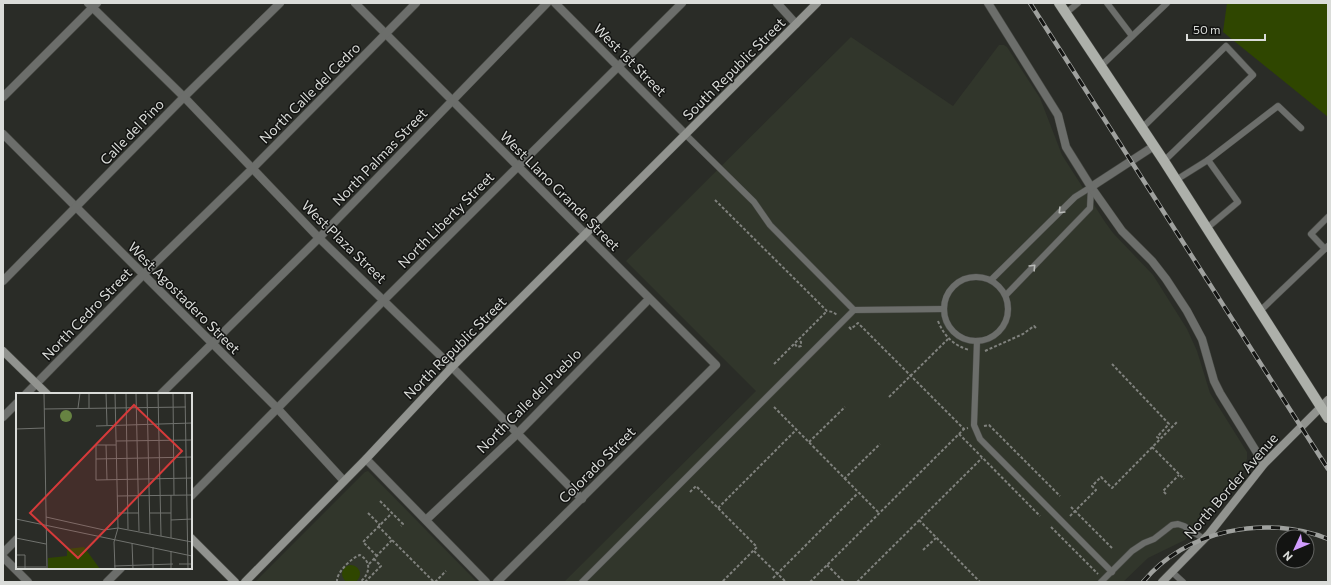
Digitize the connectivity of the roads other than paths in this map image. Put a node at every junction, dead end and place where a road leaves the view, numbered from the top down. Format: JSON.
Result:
{"nodes":[{"id":1,"x":280,"y":3,"type":"edge"},
{"id":2,"x":355,"y":3,"type":"edge"},
{"id":3,"x":416,"y":3,"type":"edge"},
{"id":4,"x":547,"y":3,"type":"edge"},
{"id":5,"x":556,"y":3,"type":"edge"},
{"id":6,"x":682,"y":3,"type":"edge"},
{"id":7,"x":777,"y":3,"type":"edge"},
{"id":8,"x":816,"y":3,"type":"edge"},
{"id":9,"x":988,"y":3,"type":"edge"},
{"id":10,"x":1059,"y":3,"type":"edge"},
{"id":11,"x":1078,"y":3,"type":"edge"},
{"id":12,"x":1107,"y":3,"type":"edge"},
{"id":13,"x":1167,"y":3,"type":"edge"},
{"id":14,"x":93,"y":5,"type":"edge"},
{"id":15,"x":1066,"y":13,"type":"junction"},
{"id":16,"x":796,"y":24,"type":"junction"},
{"id":17,"x":386,"y":34,"type":"junction"},
{"id":18,"x":1132,"y":36,"type":"junction"},
{"id":19,"x":619,"y":66,"type":"junction"},
{"id":20,"x":1101,"y":66,"type":"junction"},
{"id":21,"x":3,"y":97,"type":"edge"},
{"id":22,"x":184,"y":97,"type":"junction"},
{"id":23,"x":453,"y":102,"type":"junction"},
{"id":24,"x":1142,"y":128,"type":"junction"},
{"id":25,"x":1301,"y":128,"type":"dead end"},
{"id":26,"x":3,"y":134,"type":"edge"},
{"id":27,"x":686,"y":135,"type":"junction"},
{"id":28,"x":1154,"y":146,"type":"junction"},
{"id":29,"x":1208,"y":160,"type":"junction"},
{"id":30,"x":1164,"y":161,"type":"junction"},
{"id":31,"x":518,"y":167,"type":"junction"},
{"id":32,"x":252,"y":169,"type":"junction"},
{"id":33,"x":1176,"y":180,"type":"junction"},
{"id":34,"x":1091,"y":187,"type":"junction"},
{"id":35,"x":76,"y":208,"type":"junction"},
{"id":36,"x":1328,"y":216,"type":"edge"},
{"id":37,"x":1207,"y":228,"type":"junction"},
{"id":38,"x":586,"y":235,"type":"junction"},
{"id":39,"x":319,"y":238,"type":"junction"},
{"id":40,"x":1327,"y":247,"type":"edge"},
{"id":41,"x":143,"y":275,"type":"junction"},
{"id":42,"x":991,"y":280,"type":"junction"},
{"id":43,"x":3,"y":281,"type":"edge"},
{"id":44,"x":1006,"y":295,"type":"junction"},
{"id":45,"x":649,"y":299,"type":"junction"},
{"id":46,"x":384,"y":300,"type":"junction"},
{"id":47,"x":944,"y":309,"type":"junction"},
{"id":48,"x":854,"y":310,"type":"junction"},
{"id":49,"x":1260,"y":311,"type":"junction"},
{"id":50,"x":977,"y":341,"type":"junction"},
{"id":51,"x":210,"y":343,"type":"junction"},
{"id":52,"x":3,"y":351,"type":"edge"},
{"id":53,"x":716,"y":365,"type":"joint"},
{"id":54,"x":452,"y":367,"type":"junction"},
{"id":55,"x":37,"y":383,"type":"junction"},
{"id":56,"x":27,"y":393,"type":"edge"},
{"id":57,"x":46,"y":393,"type":"edge"},
{"id":58,"x":161,"y":393,"type":"edge"},
{"id":59,"x":16,"y":404,"type":"edge"},
{"id":60,"x":1324,"y":404,"type":"edge"},
{"id":61,"x":276,"y":408,"type":"junction"},
{"id":62,"x":3,"y":417,"type":"edge"},
{"id":63,"x":1328,"y":418,"type":"edge"},
{"id":64,"x":517,"y":434,"type":"junction"},
{"id":65,"x":366,"y":459,"type":"junction"},
{"id":66,"x":1264,"y":464,"type":"junction"},
{"id":67,"x":344,"y":481,"type":"junction"},
{"id":68,"x":192,"y":495,"type":"edge"},
{"id":69,"x":582,"y":499,"type":"junction"},
{"id":70,"x":426,"y":520,"type":"junction"},
{"id":71,"x":192,"y":539,"type":"edge"},
{"id":72,"x":1204,"y":539,"type":"junction"},
{"id":73,"x":16,"y":540,"type":"edge"},
{"id":74,"x":3,"y":553,"type":"edge"},
{"id":75,"x":3,"y":557,"type":"edge"},
{"id":76,"x":120,"y":569,"type":"edge"},
{"id":77,"x":1112,"y":572,"type":"junction"},
{"id":78,"x":1172,"y":572,"type":"junction"},
{"id":79,"x":28,"y":582,"type":"edge"},
{"id":80,"x":108,"y":582,"type":"edge"},
{"id":81,"x":235,"y":582,"type":"edge"},
{"id":82,"x":245,"y":582,"type":"edge"},
{"id":83,"x":486,"y":582,"type":"edge"},
{"id":84,"x":496,"y":582,"type":"edge"},
{"id":85,"x":582,"y":582,"type":"edge"},
{"id":86,"x":1101,"y":582,"type":"edge"},
{"id":87,"x":1162,"y":582,"type":"edge"},
{"id":88,"x":1183,"y":582,"type":"edge"}],
"edges":[{"from":1,"to":22,"type":"street","name":"Calle del Pino"},
{"from":2,"to":17,"type":"street","name":"West Llano Grande Street"},
{"from":3,"to":17,"type":"street"},
{"from":4,"to":23,"type":"street","name":"North Palmas Street"},
{"from":5,"to":19,"type":"street","name":"West 1st Street"},
{"from":6,"to":19,"type":"street","name":"North Liberty Street"},
{"from":7,"to":16,"type":"street"},
{"from":8,"to":16,"type":"street","name":"South Republic Street"},
{"from":9,"to":34,"type":"street"},
{"from":10,"to":15,"type":"main road"},
{"from":11,"to":15,"type":"lane"},
{"from":12,"to":18,"type":"lane"},
{"from":13,"to":18,"type":"lane"},
{"from":14,"to":21,"type":"street"},
{"from":14,"to":22,"type":"street","name":"West Plaza Street"},
{"from":15,"to":20,"type":"main road"},
{"from":16,"to":27,"type":"street","name":"South Republic Street"},
{"from":17,"to":23,"type":"street","name":"West Llano Grande Street"},
{"from":17,"to":32,"type":"street","name":"North Calle del Cedro"},
{"from":18,"to":20,"type":"lane"},
{"from":19,"to":27,"type":"street","name":"West 1st Street"},
{"from":19,"to":31,"type":"street","name":"North Liberty Street"},
{"from":20,"to":24,"type":"main road"},
{"from":22,"to":32,"type":"street","name":"West Plaza Street"},
{"from":22,"to":35,"type":"street","name":"Calle del Pino"},
{"from":23,"to":31,"type":"street","name":"West Llano Grande Street"},
{"from":23,"to":39,"type":"street","name":"North Palmas Street"},
{"from":24,"to":28,"type":"main road"},
{"from":24,"to":30,"type":"lane"},
{"from":25,"to":29,"type":"lane"},
{"from":26,"to":35,"type":"street","name":"West Agostadero Street"},
{"from":27,"to":38,"type":"street","name":"North Republic Street"},
{"from":27,"to":48,"type":"lane"},
{"from":28,"to":30,"type":"main road"},
{"from":28,"to":34,"type":"street"},
{"from":29,"to":33,"type":"lane"},
{"from":29,"to":37,"type":"lane"},
{"from":30,"to":33,"type":"main road"},
{"from":31,"to":38,"type":"street","name":"West Llano Grande Street"},
{"from":31,"to":46,"type":"street","name":"North Liberty Street"},
{"from":32,"to":39,"type":"street","name":"West Plaza Street"},
{"from":32,"to":41,"type":"street","name":"North Cedro Street"},
{"from":33,"to":37,"type":"main road"},
{"from":34,"to":42,"type":"lane","one_way":true},
{"from":44,"to":34,"type":"lane","one_way":true},
{"from":34,"to":66,"type":"street"},
{"from":35,"to":41,"type":"street","name":"West Agostadero Street"},
{"from":35,"to":43,"type":"street","name":"Calle del Pino"},
{"from":36,"to":40,"type":"lane"},
{"from":37,"to":49,"type":"main road"},
{"from":38,"to":45,"type":"street","name":"West Llano Grande Street"},
{"from":38,"to":54,"type":"street","name":"North Republic Street"},
{"from":39,"to":46,"type":"street","name":"West Plaza Street"},
{"from":39,"to":51,"type":"street","name":"North Palmas Street"},
{"from":40,"to":49,"type":"lane"},
{"from":41,"to":51,"type":"street","name":"West Agostadero Street"},
{"from":41,"to":55,"type":"street","name":"North Cedro Street"},
{"from":42,"to":44,"type":"lane"},
{"from":42,"to":47,"type":"lane"},
{"from":44,"to":50,"type":"lane"},
{"from":45,"to":53,"type":"street","name":"West Llano Grande Street"},
{"from":45,"to":64,"type":"street","name":"North Calle del Pueblo"},
{"from":46,"to":54,"type":"street","name":"West Plaza Street"},
{"from":46,"to":61,"type":"street","name":"North Liberty Street"},
{"from":47,"to":48,"type":"lane"},
{"from":47,"to":50,"type":"lane"},
{"from":48,"to":85,"type":"lane"},
{"from":49,"to":60,"type":"main road"},
{"from":50,"to":77,"type":"lane"},
{"from":51,"to":58,"type":"street","name":"North Palmas Street"},
{"from":51,"to":61,"type":"street","name":"West Agostadero Street"},
{"from":52,"to":55,"type":"street"},
{"from":53,"to":69,"type":"street","name":"Colorado Street"},
{"from":54,"to":64,"type":"street","name":"West Plaza Street"},
{"from":54,"to":65,"type":"street","name":"North Republic Street"},
{"from":55,"to":56,"type":"street","name":"North Cedro Street"},
{"from":55,"to":57,"type":"street"},
{"from":59,"to":62,"type":"street"},
{"from":60,"to":63,"type":"main road"},
{"from":60,"to":66,"type":"street","name":"North Border Avenue"},
{"from":61,"to":67,"type":"street","name":"West Agostadero Street"},
{"from":61,"to":68,"type":"street","name":"North Liberty Street"},
{"from":64,"to":69,"type":"street","name":"West Plaza Street"},
{"from":64,"to":70,"type":"street","name":"North Calle del Pueblo"},
{"from":65,"to":67,"type":"street","name":"North Republic Street"},
{"from":65,"to":70,"type":"street"},
{"from":66,"to":72,"type":"street","name":"North Border Avenue"},
{"from":67,"to":82,"type":"street","name":"North Republic Street"},
{"from":69,"to":84,"type":"street","name":"Colorado Street"},
{"from":70,"to":83,"type":"street"},
{"from":71,"to":81,"type":"street"},
{"from":72,"to":77,"type":"lane"},
{"from":72,"to":78,"type":"street","name":"North Border Avenue"},
{"from":73,"to":74,"type":"street"},
{"from":75,"to":79,"type":"street"},
{"from":76,"to":80,"type":"street"},
{"from":77,"to":86,"type":"lane"},
{"from":78,"to":87,"type":"street","name":"North Border Avenue"},
{"from":78,"to":88,"type":"lane"}]}
